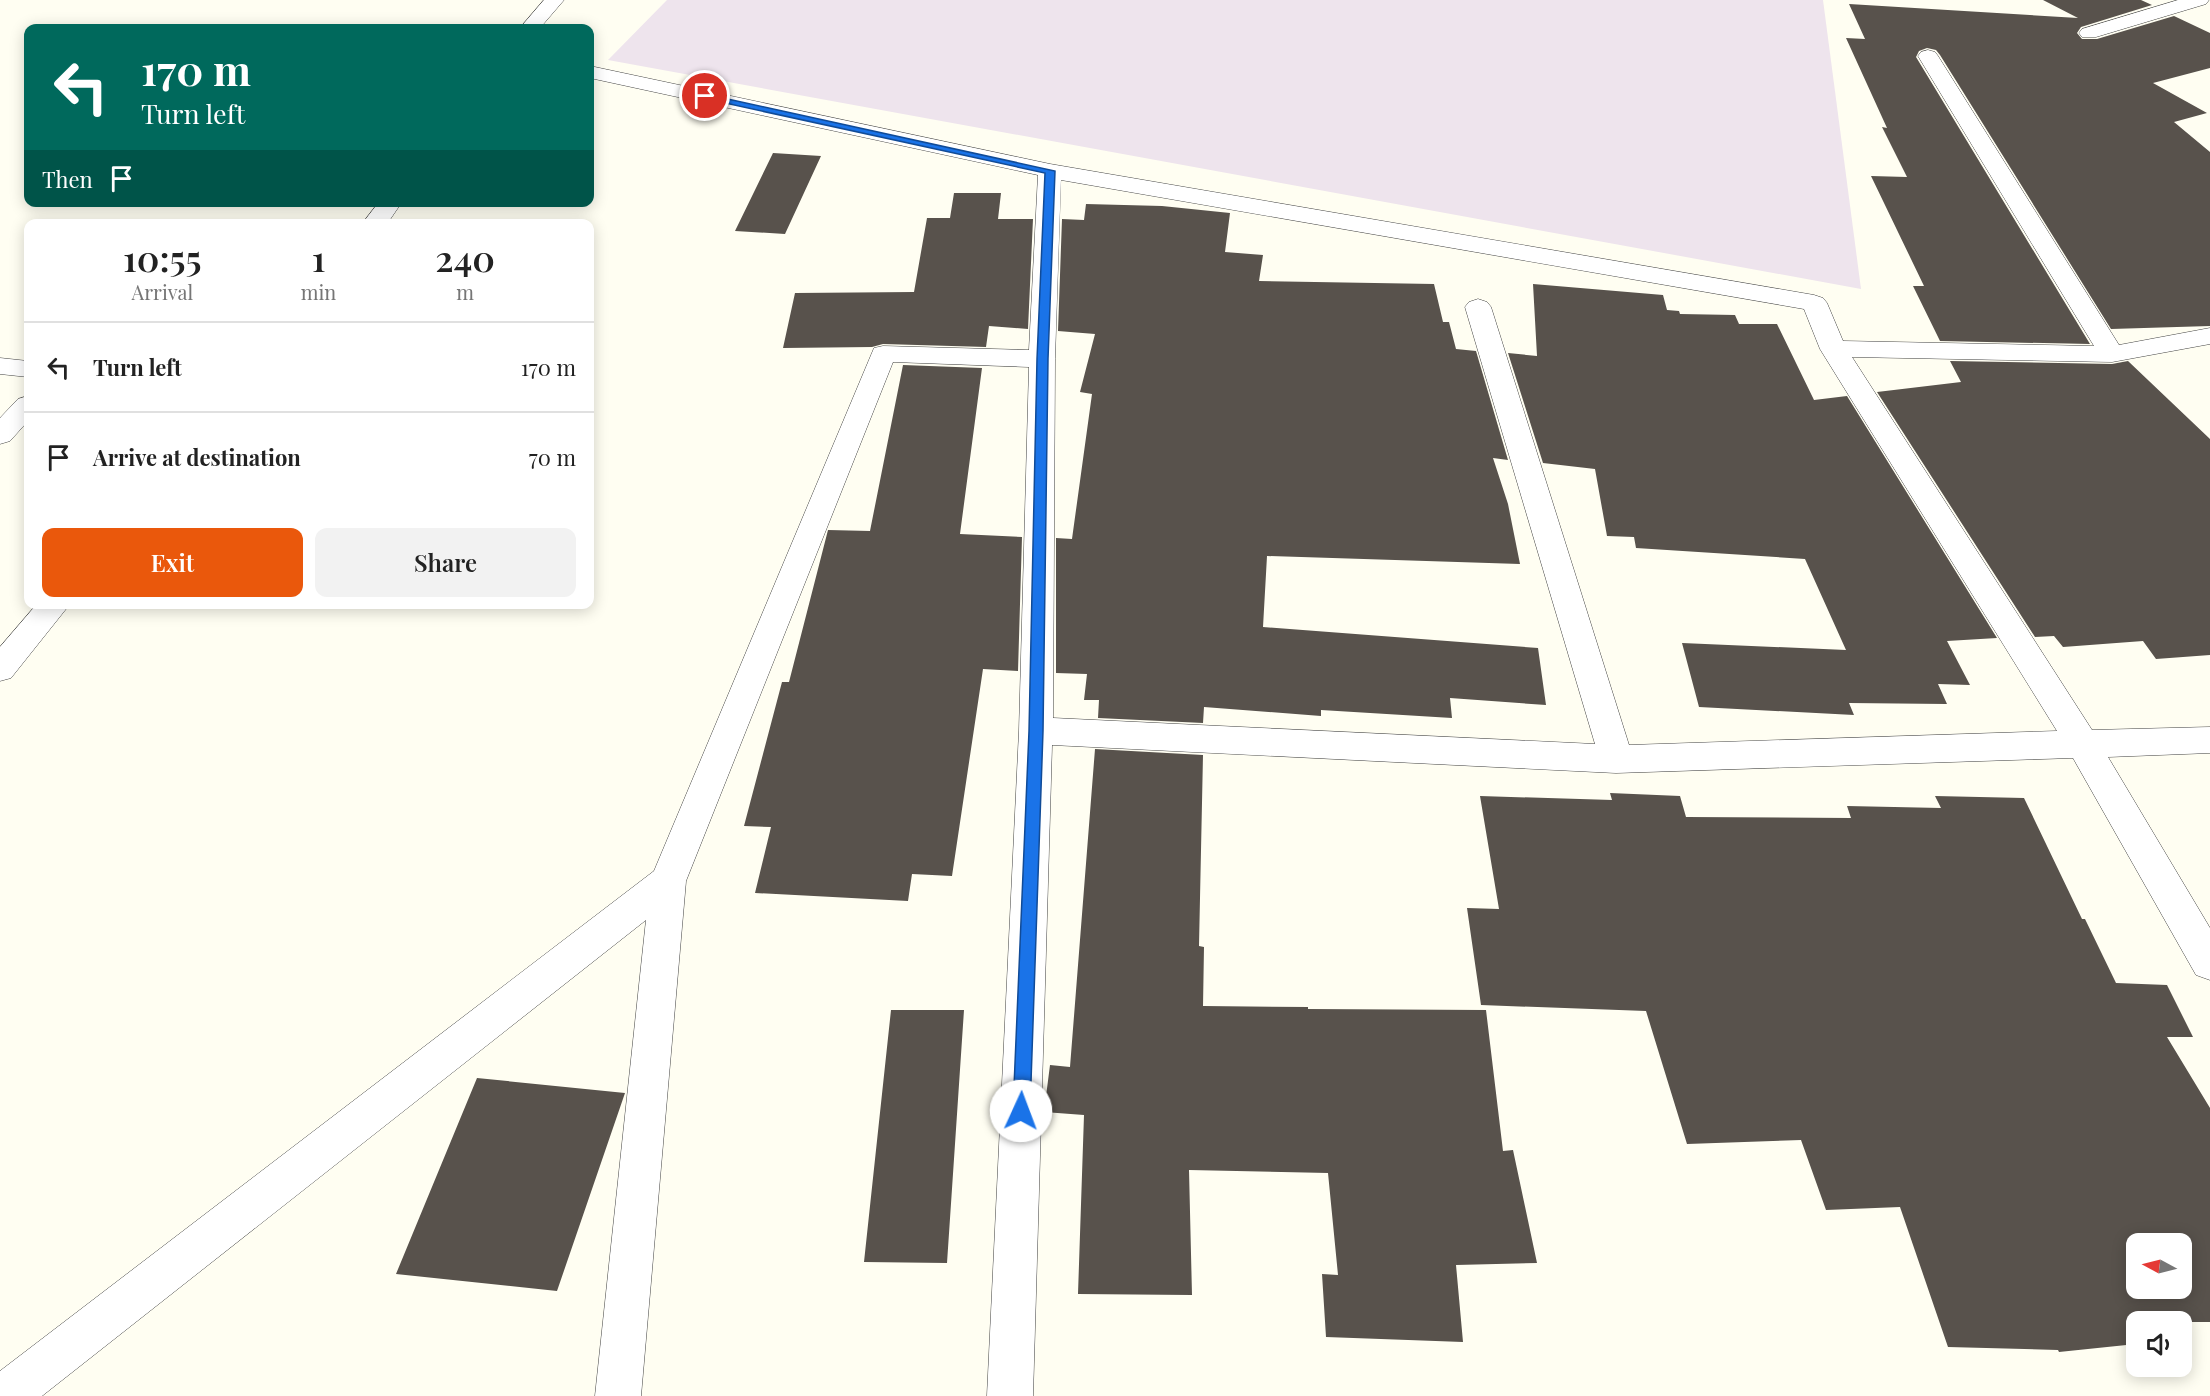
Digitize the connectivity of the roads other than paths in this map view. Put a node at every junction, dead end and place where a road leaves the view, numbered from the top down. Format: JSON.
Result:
{"nodes":[{"id":1,"x":554,"y":0,"type":"edge"},
{"id":2,"x":2199,"y":0,"type":"edge"},
{"id":3,"x":533,"y":24,"type":"edge"},
{"id":4,"x":2089,"y":33,"type":"dead end"},
{"id":5,"x":1928,"y":56,"type":"dead end"},
{"id":6,"x":594,"y":73,"type":"edge"},
{"id":7,"x":1050,"y":171,"type":"junction"},
{"id":8,"x":387,"y":207,"type":"edge"},
{"id":9,"x":378,"y":219,"type":"edge"},
{"id":10,"x":1478,"y":307,"type":"dead end"},
{"id":11,"x":2210,"y":336,"type":"edge"},
{"id":12,"x":1833,"y":349,"type":"junction"},
{"id":13,"x":2112,"y":354,"type":"junction"},
{"id":14,"x":1042,"y":359,"type":"junction"},
{"id":15,"x":0,"y":366,"type":"edge"},
{"id":16,"x":24,"y":369,"type":"edge"},
{"id":17,"x":24,"y":409,"type":"edge"},
{"id":18,"x":0,"y":435,"type":"edge"},
{"id":19,"x":51,"y":609,"type":"edge"},
{"id":20,"x":0,"y":669,"type":"edge"},
{"id":21,"x":1036,"y":731,"type":"junction"},
{"id":22,"x":2210,"y":740,"type":"edge"},
{"id":23,"x":2084,"y":744,"type":"junction"},
{"id":24,"x":1616,"y":759,"type":"junction"},
{"id":25,"x":668,"y":881,"type":"junction"},
{"id":26,"x":2210,"y":963,"type":"edge"},
{"id":27,"x":5,"y":1396,"type":"edge"},
{"id":28,"x":618,"y":1396,"type":"edge"},
{"id":29,"x":1010,"y":1396,"type":"edge"}],
"edges":[{"from":1,"to":3,"type":"street"},
{"from":2,"to":4,"type":"street"},
{"from":5,"to":13,"type":"street"},
{"from":6,"to":7,"type":"street"},
{"from":7,"to":12,"type":"street"},
{"from":7,"to":14,"type":"street"},
{"from":8,"to":9,"type":"street"},
{"from":10,"to":24,"type":"street"},
{"from":11,"to":13,"type":"street"},
{"from":12,"to":13,"type":"street"},
{"from":12,"to":23,"type":"street"},
{"from":14,"to":21,"type":"street"},
{"from":14,"to":25,"type":"street"},
{"from":15,"to":16,"type":"street"},
{"from":17,"to":18,"type":"street"},
{"from":19,"to":20,"type":"street"},
{"from":21,"to":24,"type":"street"},
{"from":21,"to":29,"type":"street"},
{"from":22,"to":23,"type":"street"},
{"from":23,"to":24,"type":"street"},
{"from":23,"to":26,"type":"street"},
{"from":25,"to":27,"type":"street"},
{"from":25,"to":28,"type":"street"}]}
